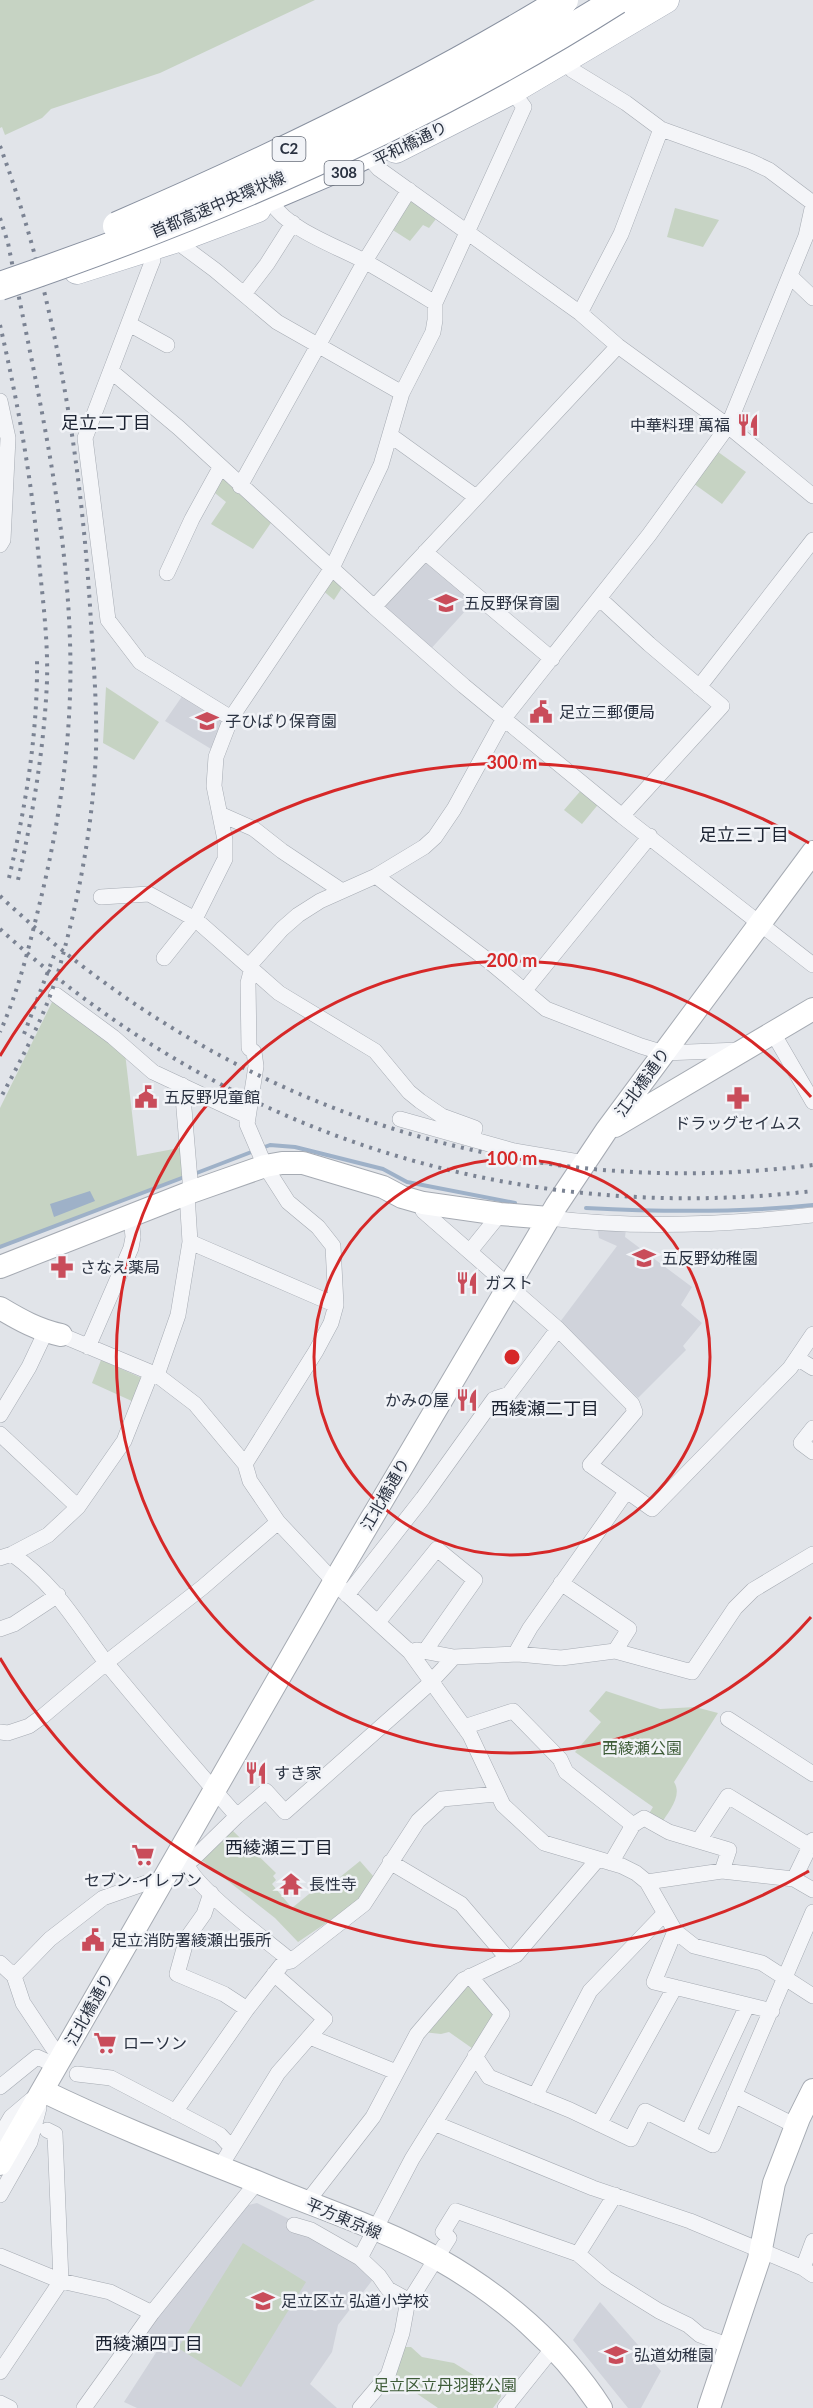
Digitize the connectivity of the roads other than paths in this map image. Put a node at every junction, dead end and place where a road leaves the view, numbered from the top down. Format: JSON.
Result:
{"nodes":[{"id":1,"x":550,"y":0,"type":"edge"},
{"id":2,"x":564,"y":0,"type":"edge"},
{"id":3,"x":591,"y":0,"type":"edge"},
{"id":4,"x":602,"y":0,"type":"edge"},
{"id":5,"x":617,"y":0,"type":"edge"},
{"id":6,"x":640,"y":0,"type":"edge"},
{"id":7,"x":666,"y":0,"type":"edge"},
{"id":8,"x":566,"y":59,"type":"junction"},
{"id":9,"x":512,"y":91,"type":"junction"},
{"id":10,"x":373,"y":122,"type":"junction"},
{"id":11,"x":661,"y":129,"type":"junction"},
{"id":12,"x":372,"y":161,"type":"junction"},
{"id":13,"x":409,"y":190,"type":"junction"},
{"id":14,"x":272,"y":203,"type":"junction"},
{"id":15,"x":813,"y":203,"type":"edge"},
{"id":16,"x":293,"y":223,"type":"junction"},
{"id":17,"x":106,"y":230,"type":"junction"},
{"id":18,"x":467,"y":232,"type":"junction"},
{"id":19,"x":181,"y":238,"type":"junction"},
{"id":20,"x":150,"y":249,"type":"junction"},
{"id":21,"x":76,"y":261,"type":"junction"},
{"id":22,"x":365,"y":261,"type":"junction"},
{"id":23,"x":0,"y":270,"type":"edge"},
{"id":24,"x":790,"y":276,"type":"junction"},
{"id":25,"x":0,"y":278,"type":"edge"},
{"id":26,"x":0,"y":286,"type":"edge"},
{"id":27,"x":244,"y":294,"type":"junction"},
{"id":28,"x":0,"y":295,"type":"edge"},
{"id":29,"x":813,"y":298,"type":"edge"},
{"id":30,"x":435,"y":303,"type":"junction"},
{"id":31,"x":580,"y":314,"type":"junction"},
{"id":32,"x":129,"y":324,"type":"junction"},
{"id":33,"x":167,"y":345,"type":"dead end"},
{"id":34,"x":319,"y":345,"type":"junction"},
{"id":35,"x":618,"y":345,"type":"junction"},
{"id":36,"x":111,"y":371,"type":"junction"},
{"id":37,"x":402,"y":393,"type":"junction"},
{"id":38,"x":0,"y":401,"type":"edge"},
{"id":39,"x":728,"y":426,"type":"junction"},
{"id":40,"x":390,"y":435,"type":"junction"},
{"id":41,"x":220,"y":468,"type":"junction"},
{"id":42,"x":240,"y":486,"type":"junction"},
{"id":43,"x":813,"y":496,"type":"edge"},
{"id":44,"x":476,"y":497,"type":"junction"},
{"id":45,"x":2,"y":523,"type":"edge"},
{"id":46,"x":813,"y":540,"type":"edge"},
{"id":47,"x":0,"y":545,"type":"edge"},
{"id":48,"x":425,"y":552,"type":"junction"},
{"id":49,"x":332,"y":568,"type":"junction"},
{"id":50,"x":167,"y":573,"type":"dead end"},
{"id":51,"x":600,"y":599,"type":"junction"},
{"id":52,"x":374,"y":607,"type":"junction"},
{"id":53,"x":552,"y":659,"type":"junction"},
{"id":54,"x":699,"y":687,"type":"junction"},
{"id":55,"x":231,"y":718,"type":"junction"},
{"id":56,"x":504,"y":718,"type":"junction"},
{"id":57,"x":220,"y":814,"type":"junction"},
{"id":58,"x":622,"y":816,"type":"junction"},
{"id":59,"x":650,"y":836,"type":"junction"},
{"id":60,"x":813,"y":852,"type":"edge"},
{"id":61,"x":376,"y":876,"type":"junction"},
{"id":62,"x":342,"y":891,"type":"junction"},
{"id":63,"x":101,"y":897,"type":"dead end"},
{"id":64,"x":195,"y":919,"type":"junction"},
{"id":65,"x":758,"y":924,"type":"junction"},
{"id":66,"x":164,"y":958,"type":"dead end"},
{"id":67,"x":813,"y":965,"type":"edge"},
{"id":68,"x":250,"y":967,"type":"junction"},
{"id":69,"x":525,"y":990,"type":"junction"},
{"id":70,"x":56,"y":994,"type":"dead end"},
{"id":71,"x":813,"y":1009,"type":"edge"},
{"id":72,"x":773,"y":1033,"type":"junction"},
{"id":73,"x":745,"y":1050,"type":"junction"},
{"id":74,"x":664,"y":1053,"type":"junction"},
{"id":75,"x":182,"y":1085,"type":"junction"},
{"id":76,"x":813,"y":1102,"type":"edge"},
{"id":77,"x":247,"y":1116,"type":"junction"},
{"id":78,"x":400,"y":1119,"type":"dead end"},
{"id":79,"x":606,"y":1131,"type":"junction"},
{"id":80,"x":472,"y":1139,"type":"junction"},
{"id":81,"x":585,"y":1163,"type":"junction"},
{"id":82,"x":265,"y":1166,"type":"junction"},
{"id":83,"x":189,"y":1193,"type":"junction"},
{"id":84,"x":423,"y":1203,"type":"junction"},
{"id":85,"x":500,"y":1214,"type":"junction"},
{"id":86,"x":813,"y":1215,"type":"edge"},
{"id":87,"x":130,"y":1216,"type":"junction"},
{"id":88,"x":549,"y":1218,"type":"junction"},
{"id":89,"x":190,"y":1242,"type":"junction"},
{"id":90,"x":470,"y":1251,"type":"junction"},
{"id":91,"x":0,"y":1267,"type":"edge"},
{"id":92,"x":508,"y":1284,"type":"junction"},
{"id":93,"x":336,"y":1305,"type":"junction"},
{"id":94,"x":0,"y":1308,"type":"edge"},
{"id":95,"x":558,"y":1329,"type":"junction"},
{"id":96,"x":53,"y":1333,"type":"junction"},
{"id":97,"x":813,"y":1334,"type":"edge"},
{"id":98,"x":88,"y":1347,"type":"junction"},
{"id":99,"x":797,"y":1358,"type":"junction"},
{"id":100,"x":813,"y":1368,"type":"edge"},
{"id":101,"x":154,"y":1374,"type":"junction"},
{"id":102,"x":0,"y":1415,"type":"edge"},
{"id":103,"x":813,"y":1428,"type":"edge"},
{"id":104,"x":0,"y":1434,"type":"edge"},
{"id":105,"x":813,"y":1452,"type":"edge"},
{"id":106,"x":245,"y":1464,"type":"junction"},
{"id":107,"x":626,"y":1492,"type":"junction"},
{"id":108,"x":78,"y":1507,"type":"junction"},
{"id":109,"x":278,"y":1522,"type":"junction"},
{"id":110,"x":813,"y":1554,"type":"edge"},
{"id":111,"x":6,"y":1556,"type":"edge"},
{"id":112,"x":561,"y":1583,"type":"junction"},
{"id":113,"x":341,"y":1588,"type":"junction"},
{"id":114,"x":58,"y":1595,"type":"junction"},
{"id":115,"x":378,"y":1622,"type":"junction"},
{"id":116,"x":0,"y":1629,"type":"edge"},
{"id":117,"x":417,"y":1651,"type":"junction"},
{"id":118,"x":615,"y":1651,"type":"junction"},
{"id":119,"x":518,"y":1654,"type":"junction"},
{"id":120,"x":454,"y":1657,"type":"junction"},
{"id":121,"x":106,"y":1662,"type":"junction"},
{"id":122,"x":432,"y":1681,"type":"junction"},
{"id":123,"x":728,"y":1719,"type":"dead end"},
{"id":124,"x":464,"y":1727,"type":"junction"},
{"id":125,"x":0,"y":1732,"type":"edge"},
{"id":126,"x":813,"y":1774,"type":"edge"},
{"id":127,"x":214,"y":1790,"type":"junction"},
{"id":128,"x":496,"y":1794,"type":"junction"},
{"id":129,"x":237,"y":1816,"type":"junction"},
{"id":130,"x":633,"y":1825,"type":"junction"},
{"id":131,"x":699,"y":1840,"type":"junction"},
{"id":132,"x":812,"y":1843,"type":"edge"},
{"id":133,"x":180,"y":1860,"type":"junction"},
{"id":134,"x":604,"y":1861,"type":"junction"},
{"id":135,"x":390,"y":1862,"type":"junction"},
{"id":136,"x":722,"y":1871,"type":"junction"},
{"id":137,"x":794,"y":1879,"type":"junction"},
{"id":138,"x":647,"y":1882,"type":"junction"},
{"id":139,"x":157,"y":1889,"type":"junction"},
{"id":140,"x":813,"y":1890,"type":"edge"},
{"id":141,"x":211,"y":1893,"type":"junction"},
{"id":142,"x":813,"y":1912,"type":"edge"},
{"id":143,"x":664,"y":1914,"type":"junction"},
{"id":144,"x":675,"y":1931,"type":"junction"},
{"id":145,"x":508,"y":1959,"type":"junction"},
{"id":146,"x":291,"y":1961,"type":"junction"},
{"id":147,"x":0,"y":1962,"type":"edge"},
{"id":148,"x":274,"y":1974,"type":"junction"},
{"id":149,"x":14,"y":1976,"type":"junction"},
{"id":150,"x":470,"y":1976,"type":"junction"},
{"id":151,"x":786,"y":1977,"type":"junction"},
{"id":152,"x":675,"y":1987,"type":"junction"},
{"id":153,"x":813,"y":1996,"type":"edge"},
{"id":154,"x":747,"y":2006,"type":"junction"},
{"id":155,"x":247,"y":2009,"type":"junction"},
{"id":156,"x":772,"y":2011,"type":"junction"},
{"id":157,"x":310,"y":2037,"type":"junction"},
{"id":158,"x":475,"y":2056,"type":"junction"},
{"id":159,"x":62,"y":2063,"type":"junction"},
{"id":160,"x":396,"y":2072,"type":"junction"},
{"id":161,"x":0,"y":2087,"type":"edge"},
{"id":162,"x":813,"y":2090,"type":"edge"},
{"id":163,"x":43,"y":2091,"type":"junction"},
{"id":164,"x":734,"y":2095,"type":"junction"},
{"id":165,"x":535,"y":2096,"type":"junction"},
{"id":166,"x":175,"y":2112,"type":"junction"},
{"id":167,"x":434,"y":2123,"type":"junction"},
{"id":168,"x":803,"y":2123,"type":"edge"},
{"id":169,"x":599,"y":2124,"type":"junction"},
{"id":170,"x":47,"y":2130,"type":"dead end"},
{"id":171,"x":688,"y":2132,"type":"junction"},
{"id":172,"x":231,"y":2147,"type":"junction"},
{"id":173,"x":3,"y":2150,"type":"edge"},
{"id":174,"x":220,"y":2167,"type":"junction"},
{"id":175,"x":257,"y":2182,"type":"junction"},
{"id":176,"x":0,"y":2195,"type":"edge"},
{"id":177,"x":615,"y":2195,"type":"junction"},
{"id":178,"x":307,"y":2202,"type":"junction"},
{"id":179,"x":294,"y":2225,"type":"dead end"},
{"id":180,"x":375,"y":2230,"type":"junction"},
{"id":181,"x":813,"y":2241,"type":"edge"},
{"id":182,"x":761,"y":2250,"type":"junction"},
{"id":183,"x":578,"y":2254,"type":"junction"},
{"id":184,"x":0,"y":2256,"type":"edge"},
{"id":185,"x":360,"y":2258,"type":"junction"},
{"id":186,"x":437,"y":2258,"type":"junction"},
{"id":187,"x":808,"y":2271,"type":"edge"},
{"id":188,"x":61,"y":2281,"type":"junction"},
{"id":189,"x":408,"y":2300,"type":"junction"},
{"id":190,"x":152,"y":2313,"type":"junction"},
{"id":191,"x":730,"y":2346,"type":"junction"},
{"id":192,"x":553,"y":2348,"type":"junction"},
{"id":193,"x":0,"y":2372,"type":"edge"},
{"id":194,"x":0,"y":2403,"type":"edge"},
{"id":195,"x":10,"y":2408,"type":"edge"},
{"id":196,"x":84,"y":2408,"type":"edge"},
{"id":197,"x":360,"y":2408,"type":"edge"},
{"id":198,"x":505,"y":2408,"type":"edge"},
{"id":199,"x":601,"y":2408,"type":"edge"},
{"id":200,"x":709,"y":2408,"type":"edge"}],
"edges":[{"from":1,"to":10,"type":"main road"},
{"from":2,"to":17,"type":"highway","name":"首都高速中央環状線","number":"C2","bridge":true},
{"from":3,"to":17,"type":"highway","bridge":true},
{"from":4,"to":10,"type":"main road","number":"308"},
{"from":5,"to":21,"type":"highway","name":"首都高速中央環状線","number":"C2","bridge":true},
{"from":6,"to":21,"type":"highway","bridge":true},
{"from":7,"to":8,"type":"main road","name":"平和橋通り","number":"308"},
{"from":8,"to":9,"type":"main road","name":"平和橋通り","number":"308"},
{"from":8,"to":11,"type":"street"},
{"from":9,"to":12,"type":"main road","name":"平和橋通り","number":"308"},
{"from":9,"to":18,"type":"street"},
{"from":10,"to":25,"type":"main road","number":"308"},
{"from":11,"to":15,"type":"street"},
{"from":11,"to":31,"type":"street"},
{"from":12,"to":13,"type":"street"},
{"from":12,"to":14,"type":"main road","name":"平和橋通り","number":"308"},
{"from":13,"to":18,"type":"street"},
{"from":13,"to":22,"type":"street"},
{"from":14,"to":16,"type":"street"},
{"from":14,"to":19,"type":"main road","name":"平和橋通り","number":"308"},
{"from":15,"to":24,"type":"street"},
{"from":16,"to":22,"type":"street"},
{"from":16,"to":27,"type":"street"},
{"from":17,"to":23,"type":"highway","name":"首都高速中央環状線","number":"C2"},
{"from":18,"to":30,"type":"street"},
{"from":18,"to":31,"type":"street"},
{"from":19,"to":20,"type":"main road","name":"平和橋通り","number":"308"},
{"from":19,"to":27,"type":"street"},
{"from":20,"to":28,"type":"main road","name":"平和橋通り","number":"308"},
{"from":20,"to":32,"type":"street"},
{"from":21,"to":26,"type":"highway","name":"首都高速中央環状線","number":"C2","bridge":true},
{"from":22,"to":30,"type":"street"},
{"from":22,"to":34,"type":"street"},
{"from":24,"to":29,"type":"street"},
{"from":24,"to":39,"type":"street"},
{"from":27,"to":34,"type":"street"},
{"from":30,"to":37,"type":"street"},
{"from":31,"to":35,"type":"street"},
{"from":32,"to":33,"type":"street"},
{"from":32,"to":36,"type":"street"},
{"from":34,"to":37,"type":"street"},
{"from":34,"to":42,"type":"street"},
{"from":35,"to":39,"type":"street"},
{"from":35,"to":44,"type":"street"},
{"from":36,"to":41,"type":"street"},
{"from":36,"to":55,"type":"street"},
{"from":37,"to":40,"type":"street"},
{"from":38,"to":45,"type":"street"},
{"from":39,"to":43,"type":"street"},
{"from":39,"to":51,"type":"street"},
{"from":40,"to":44,"type":"street"},
{"from":40,"to":49,"type":"street"},
{"from":41,"to":42,"type":"street"},
{"from":41,"to":50,"type":"street"},
{"from":42,"to":49,"type":"street"},
{"from":44,"to":48,"type":"street"},
{"from":45,"to":47,"type":"street"},
{"from":46,"to":54,"type":"street"},
{"from":48,"to":52,"type":"street"},
{"from":48,"to":53,"type":"street"},
{"from":49,"to":52,"type":"street"},
{"from":49,"to":55,"type":"street"},
{"from":51,"to":53,"type":"street"},
{"from":51,"to":54,"type":"street"},
{"from":52,"to":56,"type":"street"},
{"from":53,"to":56,"type":"street"},
{"from":54,"to":58,"type":"street"},
{"from":55,"to":57,"type":"street"},
{"from":56,"to":58,"type":"street"},
{"from":56,"to":61,"type":"street"},
{"from":57,"to":62,"type":"street"},
{"from":57,"to":64,"type":"street"},
{"from":58,"to":59,"type":"street"},
{"from":59,"to":65,"type":"street"},
{"from":59,"to":69,"type":"street"},
{"from":60,"to":65,"type":"main road","name":"江北橋通り"},
{"from":61,"to":62,"type":"street"},
{"from":61,"to":69,"type":"street"},
{"from":62,"to":68,"type":"street"},
{"from":63,"to":64,"type":"street"},
{"from":64,"to":66,"type":"street"},
{"from":64,"to":68,"type":"street"},
{"from":65,"to":67,"type":"street"},
{"from":65,"to":74,"type":"main road","name":"江北橋通り"},
{"from":68,"to":77,"type":"street"},
{"from":68,"to":80,"type":"street"},
{"from":69,"to":74,"type":"street"},
{"from":70,"to":75,"type":"street"},
{"from":71,"to":72,"type":"main road"},
{"from":72,"to":73,"type":"main road"},
{"from":72,"to":76,"type":"street"},
{"from":73,"to":74,"type":"street"},
{"from":73,"to":79,"type":"main road"},
{"from":74,"to":79,"type":"main road","name":"江北橋通り"},
{"from":75,"to":77,"type":"street"},
{"from":75,"to":83,"type":"street"},
{"from":77,"to":82,"type":"street"},
{"from":78,"to":80,"type":"street"},
{"from":79,"to":81,"type":"main road","name":"江北橋通り"},
{"from":80,"to":81,"type":"street"},
{"from":81,"to":88,"type":"main road","name":"江北橋通り"},
{"from":82,"to":83,"type":"main road"},
{"from":82,"to":84,"type":"main road"},
{"from":82,"to":93,"type":"street"},
{"from":83,"to":87,"type":"main road"},
{"from":83,"to":89,"type":"street"},
{"from":84,"to":85,"type":"main road"},
{"from":84,"to":90,"type":"street"},
{"from":85,"to":88,"type":"main road"},
{"from":85,"to":90,"type":"street"},
{"from":86,"to":88,"type":"street"},
{"from":87,"to":91,"type":"main road"},
{"from":87,"to":98,"type":"street"},
{"from":88,"to":92,"type":"main road","name":"江北橋通り"},
{"from":89,"to":93,"type":"street"},
{"from":89,"to":101,"type":"street"},
{"from":90,"to":92,"type":"street"},
{"from":92,"to":95,"type":"street"},
{"from":92,"to":113,"type":"main road","name":"江北橋通り"},
{"from":93,"to":106,"type":"street"},
{"from":94,"to":96,"type":"main road"},
{"from":95,"to":107,"type":"street"},
{"from":95,"to":113,"type":"street"},
{"from":96,"to":98,"type":"street"},
{"from":96,"to":102,"type":"street"},
{"from":97,"to":99,"type":"street"},
{"from":98,"to":101,"type":"street"},
{"from":99,"to":100,"type":"street"},
{"from":99,"to":107,"type":"street"},
{"from":101,"to":106,"type":"street"},
{"from":101,"to":108,"type":"street"},
{"from":103,"to":105,"type":"street"},
{"from":104,"to":108,"type":"street"},
{"from":106,"to":109,"type":"street"},
{"from":107,"to":112,"type":"street"},
{"from":108,"to":111,"type":"street"},
{"from":109,"to":113,"type":"street"},
{"from":109,"to":121,"type":"street"},
{"from":110,"to":118,"type":"street"},
{"from":111,"to":114,"type":"street"},
{"from":112,"to":118,"type":"street"},
{"from":112,"to":119,"type":"street"},
{"from":113,"to":115,"type":"street"},
{"from":113,"to":127,"type":"main road","name":"江北橋通り"},
{"from":114,"to":116,"type":"street"},
{"from":114,"to":121,"type":"street"},
{"from":115,"to":117,"type":"street"},
{"from":115,"to":117,"type":"street"},
{"from":117,"to":120,"type":"street"},
{"from":117,"to":122,"type":"street"},
{"from":118,"to":119,"type":"street"},
{"from":119,"to":120,"type":"street"},
{"from":120,"to":122,"type":"street"},
{"from":121,"to":125,"type":"street"},
{"from":121,"to":127,"type":"street"},
{"from":122,"to":124,"type":"street"},
{"from":122,"to":129,"type":"street"},
{"from":123,"to":126,"type":"street"},
{"from":124,"to":128,"type":"street"},
{"from":124,"to":130,"type":"street"},
{"from":127,"to":129,"type":"street"},
{"from":127,"to":133,"type":"main road","name":"江北橋通り"},
{"from":128,"to":134,"type":"street"},
{"from":128,"to":135,"type":"street"},
{"from":129,"to":133,"type":"street"},
{"from":130,"to":131,"type":"street"},
{"from":130,"to":134,"type":"street"},
{"from":131,"to":132,"type":"street"},
{"from":131,"to":136,"type":"street"},
{"from":132,"to":137,"type":"street"},
{"from":133,"to":139,"type":"main road","name":"江北橋通り"},
{"from":133,"to":141,"type":"street"},
{"from":134,"to":138,"type":"street"},
{"from":134,"to":145,"type":"street"},
{"from":135,"to":145,"type":"street"},
{"from":135,"to":146,"type":"street"},
{"from":136,"to":137,"type":"street"},
{"from":136,"to":138,"type":"street"},
{"from":137,"to":140,"type":"street"},
{"from":138,"to":143,"type":"street"},
{"from":139,"to":149,"type":"street"},
{"from":139,"to":159,"type":"main road","name":"江北橋通り"},
{"from":141,"to":146,"type":"street"},
{"from":141,"to":155,"type":"street"},
{"from":142,"to":151,"type":"street"},
{"from":143,"to":144,"type":"street"},
{"from":143,"to":165,"type":"street"},
{"from":144,"to":151,"type":"street"},
{"from":144,"to":152,"type":"street"},
{"from":145,"to":150,"type":"street"},
{"from":146,"to":148,"type":"street"},
{"from":147,"to":149,"type":"street"},
{"from":148,"to":155,"type":"street"},
{"from":148,"to":157,"type":"street"},
{"from":149,"to":159,"type":"street"},
{"from":150,"to":158,"type":"street"},
{"from":150,"to":160,"type":"street"},
{"from":151,"to":153,"type":"street"},
{"from":151,"to":156,"type":"street"},
{"from":152,"to":154,"type":"street"},
{"from":152,"to":169,"type":"street"},
{"from":154,"to":156,"type":"street"},
{"from":154,"to":171,"type":"street"},
{"from":155,"to":166,"type":"street"},
{"from":156,"to":164,"type":"street"},
{"from":157,"to":160,"type":"street"},
{"from":157,"to":172,"type":"street"},
{"from":158,"to":165,"type":"street"},
{"from":158,"to":167,"type":"street"},
{"from":159,"to":161,"type":"street"},
{"from":159,"to":163,"type":"main road","name":"江北橋通り"},
{"from":159,"to":166,"type":"street"},
{"from":160,"to":178,"type":"street"},
{"from":162,"to":168,"type":"main road"},
{"from":163,"to":173,"type":"main road","name":"江北橋通り"},
{"from":163,"to":174,"type":"main road","name":"平方東京線"},
{"from":163,"to":176,"type":"street"},
{"from":164,"to":168,"type":"street"},
{"from":164,"to":171,"type":"street"},
{"from":165,"to":169,"type":"street"},
{"from":166,"to":172,"type":"street"},
{"from":167,"to":177,"type":"street"},
{"from":167,"to":180,"type":"street"},
{"from":168,"to":182,"type":"main road"},
{"from":169,"to":171,"type":"street"},
{"from":170,"to":188,"type":"street"},
{"from":172,"to":174,"type":"street"},
{"from":174,"to":175,"type":"main road","name":"平方東京線"},
{"from":175,"to":178,"type":"main road","name":"平方東京線"},
{"from":175,"to":190,"type":"street"},
{"from":177,"to":182,"type":"street"},
{"from":177,"to":183,"type":"street"},
{"from":178,"to":180,"type":"main road","name":"平方東京線"},
{"from":179,"to":185,"type":"street"},
{"from":180,"to":185,"type":"street"},
{"from":180,"to":186,"type":"main road","name":"平方東京線"},
{"from":181,"to":187,"type":"street"},
{"from":182,"to":187,"type":"street"},
{"from":182,"to":191,"type":"main road"},
{"from":183,"to":186,"type":"street"},
{"from":183,"to":191,"type":"street"},
{"from":184,"to":188,"type":"street"},
{"from":185,"to":189,"type":"street"},
{"from":186,"to":189,"type":"street"},
{"from":186,"to":192,"type":"main road","name":"平方東京線"},
{"from":188,"to":190,"type":"street"},
{"from":188,"to":193,"type":"street"},
{"from":189,"to":197,"type":"street"},
{"from":190,"to":196,"type":"street"},
{"from":191,"to":200,"type":"main road"},
{"from":192,"to":198,"type":"street"},
{"from":192,"to":199,"type":"main road","name":"平方東京線"},
{"from":194,"to":195,"type":"street"}]}
